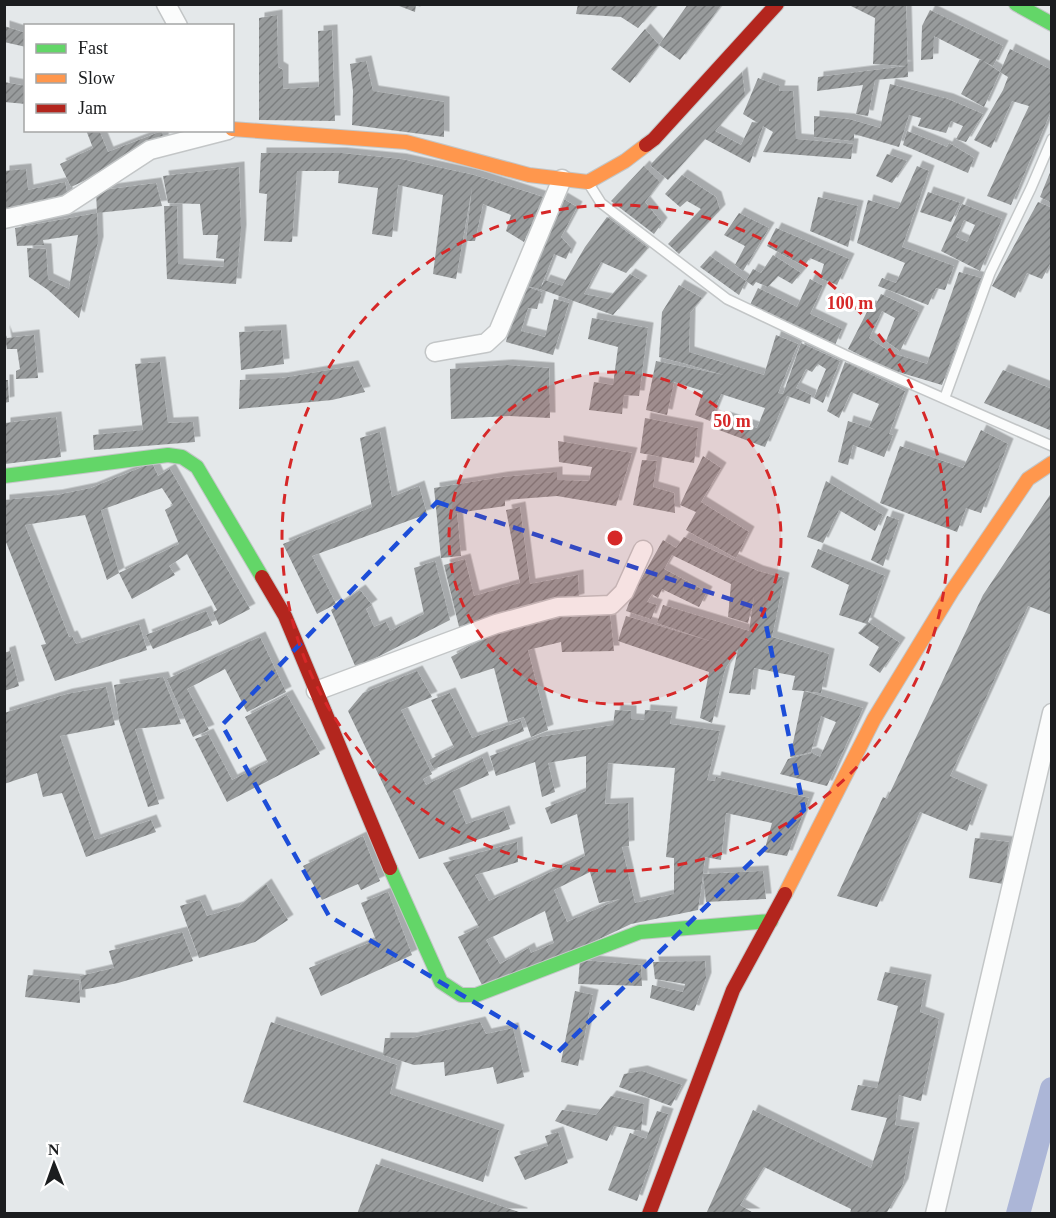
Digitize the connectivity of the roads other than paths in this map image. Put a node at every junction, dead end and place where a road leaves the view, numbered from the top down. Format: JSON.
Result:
{"nodes":[{"id":1,"x":166,"y":4,"type":"edge"},
{"id":2,"x":777,"y":4,"type":"edge"},
{"id":3,"x":1017,"y":4,"type":"edge"},
{"id":4,"x":1037,"y":9,"type":"edge"},
{"id":5,"x":177,"y":24,"type":"edge"},
{"id":6,"x":1052,"y":24,"type":"edge"},
{"id":7,"x":234,"y":128,"type":"edge"},
{"id":8,"x":217,"y":132,"type":"edge"},
{"id":9,"x":1052,"y":139,"type":"edge"},
{"id":10,"x":562,"y":179,"type":"junction"},
{"id":11,"x":588,"y":182,"type":"junction"},
{"id":12,"x":4,"y":219,"type":"edge"},
{"id":13,"x":435,"y":352,"type":"dead end"},
{"id":14,"x":945,"y":397,"type":"junction"},
{"id":15,"x":1052,"y":446,"type":"edge"},
{"id":16,"x":1052,"y":463,"type":"edge"},
{"id":17,"x":4,"y":476,"type":"edge"},
{"id":18,"x":643,"y":550,"type":"dead end"},
{"id":19,"x":316,"y":691,"type":"junction"},
{"id":20,"x":1052,"y":713,"type":"edge"},
{"id":21,"x":771,"y":921,"type":"junction"},
{"id":22,"x":649,"y":1214,"type":"edge"},
{"id":23,"x":935,"y":1214,"type":"edge"}],
"edges":[{"from":1,"to":5,"type":"street"},
{"from":2,"to":11,"type":"street"},
{"from":3,"to":4,"type":"street"},
{"from":4,"to":6,"type":"street"},
{"from":7,"to":10,"type":"street"},
{"from":8,"to":12,"type":"street"},
{"from":9,"to":14,"type":"lane"},
{"from":10,"to":11,"type":"street"},
{"from":10,"to":13,"type":"street"},
{"from":11,"to":14,"type":"lane"},
{"from":14,"to":15,"type":"lane"},
{"from":16,"to":21,"type":"street"},
{"from":17,"to":19,"type":"street"},
{"from":18,"to":19,"type":"street"},
{"from":19,"to":21,"type":"street"},
{"from":20,"to":23,"type":"street"},
{"from":21,"to":22,"type":"street"}]}
